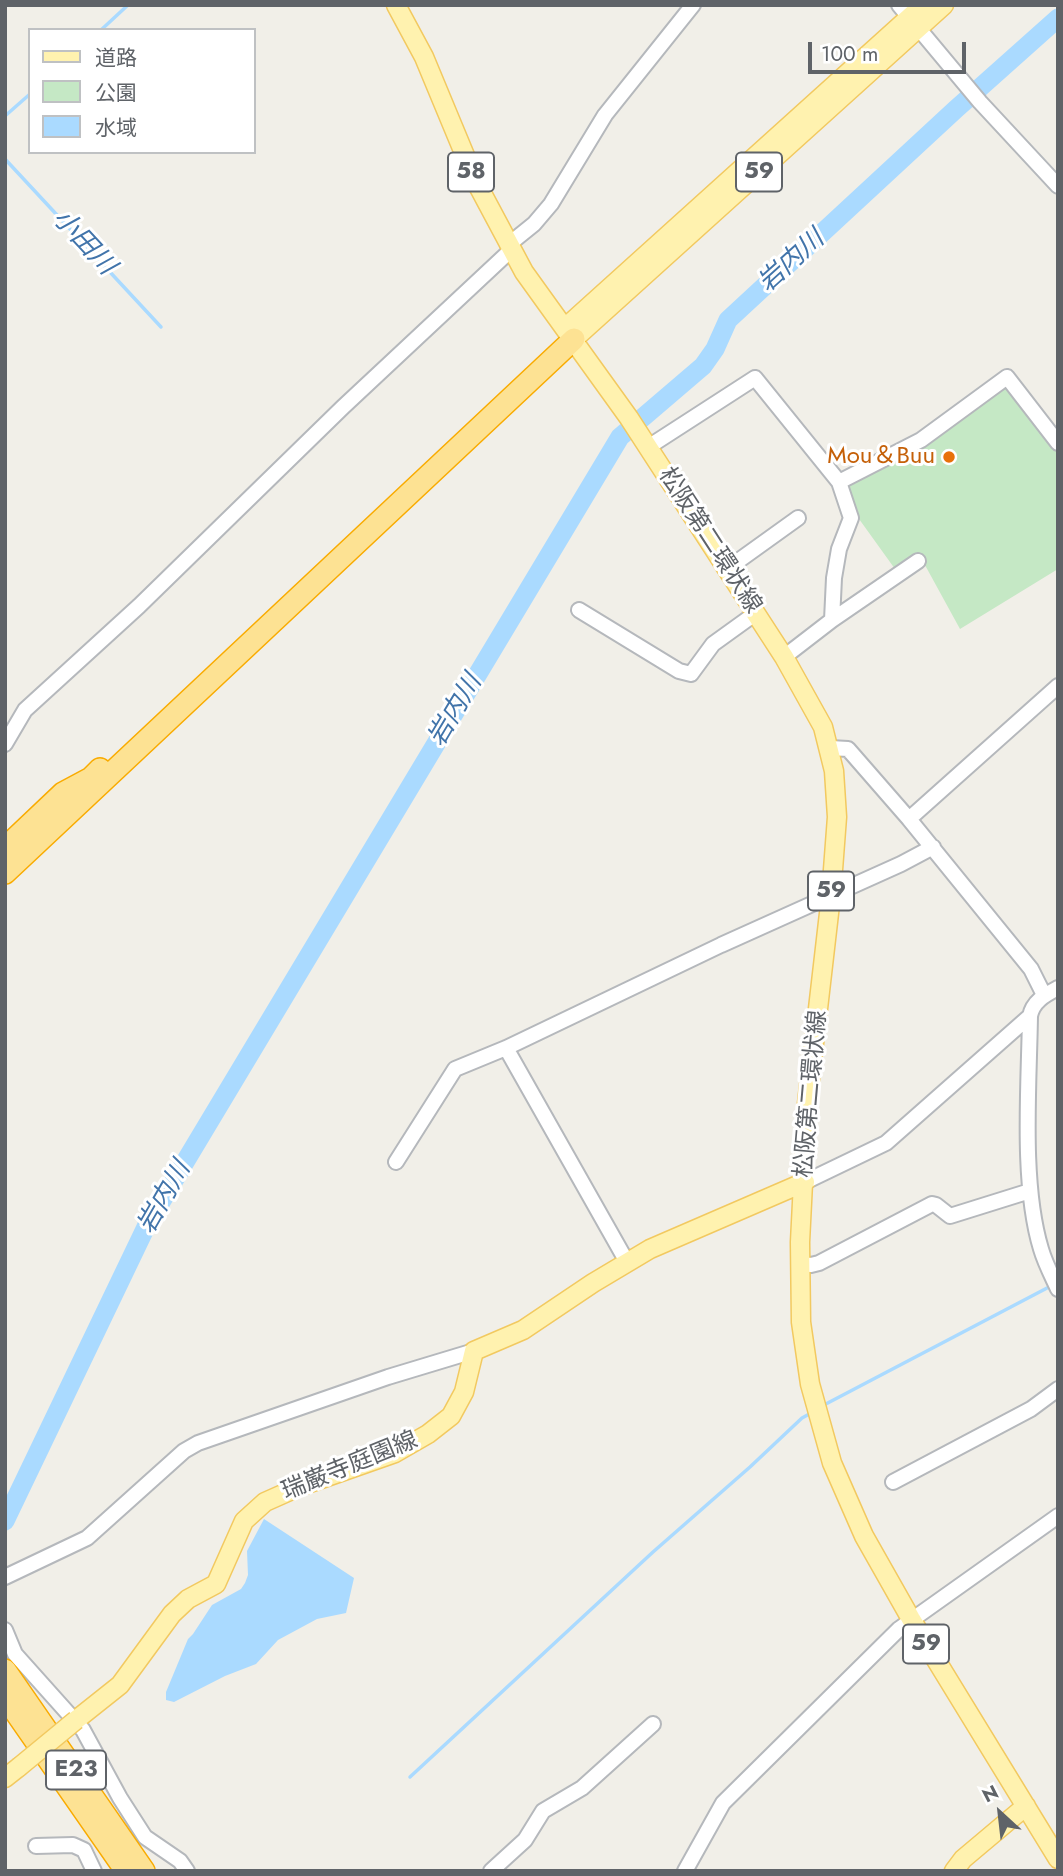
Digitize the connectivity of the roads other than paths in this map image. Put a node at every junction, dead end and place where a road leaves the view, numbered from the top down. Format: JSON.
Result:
{"nodes":[{"id":1,"x":396,"y":5,"type":"edge"},
{"id":2,"x":693,"y":5,"type":"edge"},
{"id":3,"x":923,"y":5,"type":"edge"},
{"id":4,"x":944,"y":5,"type":"edge"},
{"id":5,"x":908,"y":17,"type":"edge"},
{"id":6,"x":1058,"y":186,"type":"edge"},
{"id":7,"x":510,"y":248,"type":"junction"},
{"id":8,"x":570,"y":333,"type":"junction"},
{"id":9,"x":648,"y":438,"type":"junction"},
{"id":10,"x":1058,"y":443,"type":"edge"},
{"id":11,"x":839,"y":482,"type":"junction"},
{"id":12,"x":798,"y":517,"type":"dead end"},
{"id":13,"x":918,"y":561,"type":"dead end"},
{"id":14,"x":727,"y":569,"type":"junction"},
{"id":15,"x":579,"y":610,"type":"dead end"},
{"id":16,"x":756,"y":613,"type":"junction"},
{"id":17,"x":832,"y":620,"type":"junction"},
{"id":18,"x":784,"y":657,"type":"junction"},
{"id":19,"x":1058,"y":686,"type":"edge"},
{"id":20,"x":5,"y":744,"type":"edge"},
{"id":21,"x":830,"y":748,"type":"junction"},
{"id":22,"x":909,"y":819,"type":"junction"},
{"id":23,"x":933,"y":847,"type":"junction"},
{"id":24,"x":5,"y":848,"type":"edge"},
{"id":25,"x":5,"y":873,"type":"edge"},
{"id":26,"x":831,"y":896,"type":"junction"},
{"id":27,"x":1058,"y":988,"type":"edge"},
{"id":28,"x":1044,"y":995,"type":"junction"},
{"id":29,"x":1030,"y":1016,"type":"junction"},
{"id":30,"x":506,"y":1048,"type":"junction"},
{"id":31,"x":396,"y":1162,"type":"dead end"},
{"id":32,"x":805,"y":1182,"type":"junction"},
{"id":33,"x":1030,"y":1191,"type":"junction"},
{"id":34,"x":628,"y":1262,"type":"junction"},
{"id":35,"x":800,"y":1264,"type":"junction"},
{"id":36,"x":1058,"y":1289,"type":"edge"},
{"id":37,"x":474,"y":1351,"type":"junction"},
{"id":38,"x":1058,"y":1389,"type":"edge"},
{"id":39,"x":892,"y":1482,"type":"dead end"},
{"id":40,"x":1058,"y":1516,"type":"edge"},
{"id":41,"x":5,"y":1577,"type":"edge"},
{"id":42,"x":911,"y":1619,"type":"junction"},
{"id":43,"x":5,"y":1630,"type":"edge"},
{"id":44,"x":5,"y":1670,"type":"edge"},
{"id":45,"x":5,"y":1698,"type":"edge"},
{"id":46,"x":76,"y":1720,"type":"junction"},
{"id":47,"x":653,"y":1724,"type":"dead end"},
{"id":48,"x":12,"y":1773,"type":"edge"},
{"id":49,"x":1027,"y":1806,"type":"junction"},
{"id":50,"x":36,"y":1846,"type":"dead end"},
{"id":51,"x":1058,"y":1859,"type":"edge"},
{"id":52,"x":94,"y":1871,"type":"edge"},
{"id":53,"x":126,"y":1871,"type":"edge"},
{"id":54,"x":144,"y":1871,"type":"edge"},
{"id":55,"x":187,"y":1871,"type":"edge"},
{"id":56,"x":491,"y":1871,"type":"edge"},
{"id":57,"x":685,"y":1871,"type":"edge"},
{"id":58,"x":954,"y":1871,"type":"edge"}],
"edges":[{"from":1,"to":7,"type":"main road","number":"58"},
{"from":2,"to":7,"type":"street"},
{"from":3,"to":5,"type":"main road","number":"59"},
{"from":4,"to":5,"type":"main road","number":"59"},
{"from":5,"to":6,"type":"street"},
{"from":5,"to":8,"type":"main road","number":"59"},
{"from":7,"to":8,"type":"main road","number":"58"},
{"from":7,"to":20,"type":"street"},
{"from":8,"to":9,"type":"main road","name":"松阪第二環状線","number":"59"},
{"from":8,"to":24,"type":"highway"},
{"from":8,"to":25,"type":"highway"},
{"from":9,"to":11,"type":"street"},
{"from":9,"to":14,"type":"main road","name":"松阪第二環状線","number":"59"},
{"from":10,"to":11,"type":"street"},
{"from":11,"to":17,"type":"street"},
{"from":12,"to":14,"type":"street"},
{"from":13,"to":17,"type":"street"},
{"from":14,"to":16,"type":"main road","name":"松阪第二環状線","number":"59"},
{"from":15,"to":16,"type":"street"},
{"from":16,"to":18,"type":"main road","name":"松阪第二環状線","number":"59"},
{"from":17,"to":18,"type":"street"},
{"from":18,"to":21,"type":"main road","name":"松阪第二環状線","number":"59"},
{"from":19,"to":22,"type":"street"},
{"from":21,"to":22,"type":"street"},
{"from":21,"to":26,"type":"main road","name":"松阪第二環状線","number":"59"},
{"from":22,"to":23,"type":"street"},
{"from":23,"to":26,"type":"street"},
{"from":23,"to":28,"type":"street"},
{"from":26,"to":30,"type":"street"},
{"from":26,"to":32,"type":"main road","name":"松阪第二環状線","number":"59"},
{"from":27,"to":28,"type":"street"},
{"from":28,"to":29,"type":"street"},
{"from":29,"to":32,"type":"street"},
{"from":29,"to":33,"type":"street"},
{"from":30,"to":31,"type":"street"},
{"from":30,"to":34,"type":"street"},
{"from":32,"to":34,"type":"main road"},
{"from":32,"to":35,"type":"main road","name":"松阪第二環状線","number":"59"},
{"from":33,"to":35,"type":"street"},
{"from":33,"to":36,"type":"street"},
{"from":34,"to":37,"type":"main road"},
{"from":35,"to":42,"type":"main road","name":"松阪第二環状線","number":"59"},
{"from":37,"to":41,"type":"street"},
{"from":37,"to":46,"type":"main road","name":"瑞巌寺庭園線"},
{"from":38,"to":39,"type":"street"},
{"from":40,"to":42,"type":"street"},
{"from":42,"to":49,"type":"main road","name":"松阪第二環状線","number":"59"},
{"from":42,"to":57,"type":"street"},
{"from":43,"to":46,"type":"street"},
{"from":44,"to":54,"type":"highway","number":"E23"},
{"from":45,"to":53,"type":"highway","number":"E23"},
{"from":46,"to":48,"type":"main road","name":"瑞巌寺庭園線","bridge":true},
{"from":46,"to":55,"type":"street"},
{"from":47,"to":56,"type":"street"},
{"from":49,"to":51,"type":"main road","name":"松阪第二環状線","number":"59"},
{"from":49,"to":58,"type":"main road"},
{"from":50,"to":52,"type":"street"}]}
